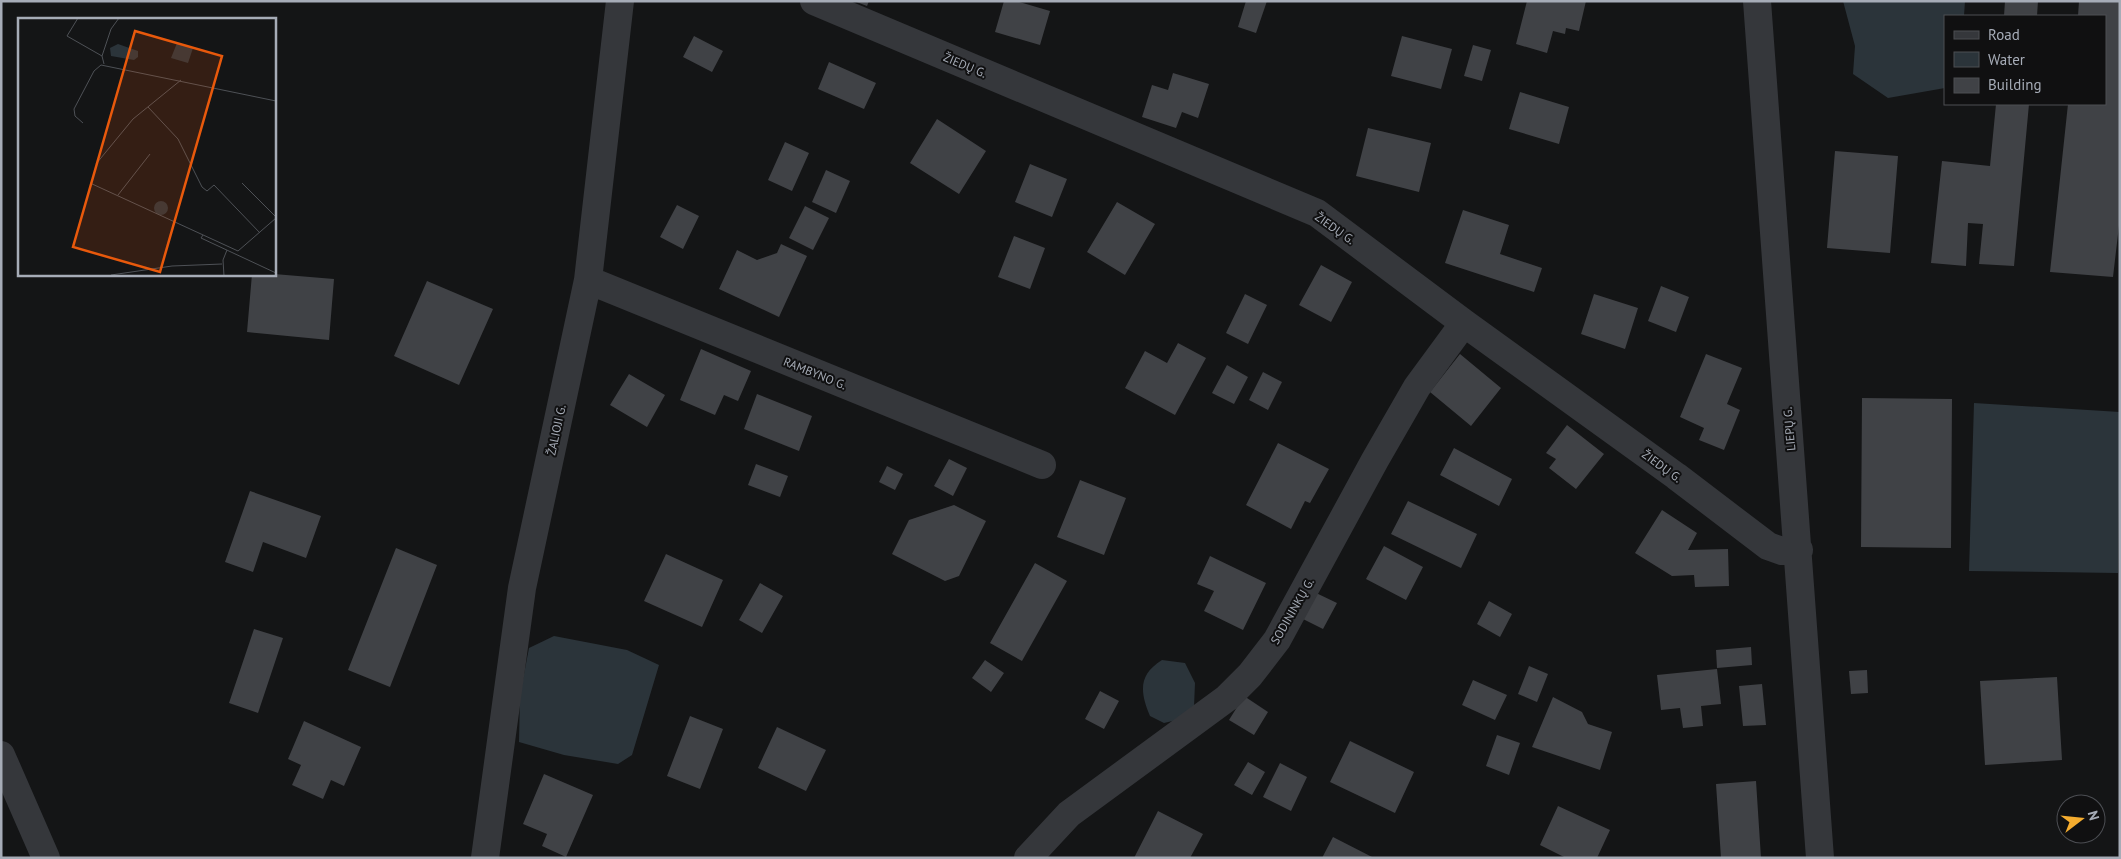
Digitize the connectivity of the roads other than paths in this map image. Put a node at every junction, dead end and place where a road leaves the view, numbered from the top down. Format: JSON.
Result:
{"nodes":[{"id":1,"x":620,"y":1,"type":"edge"},
{"id":2,"x":814,"y":1,"type":"edge"},
{"id":3,"x":1757,"y":1,"type":"edge"},
{"id":4,"x":588,"y":280,"type":"junction"},
{"id":5,"x":1464,"y":323,"type":"junction"},
{"id":6,"x":1042,"y":465,"type":"dead end"},
{"id":7,"x":1798,"y":550,"type":"junction"},
{"id":8,"x":1,"y":755,"type":"edge"},
{"id":9,"x":46,"y":858,"type":"edge"},
{"id":10,"x":485,"y":858,"type":"edge"},
{"id":11,"x":1028,"y":858,"type":"edge"},
{"id":12,"x":1820,"y":858,"type":"edge"}],
"edges":[{"from":1,"to":4,"type":"street","name":"ŽALIOJI G."},
{"from":2,"to":5,"type":"street","name":"ŽIEDŲ G."},
{"from":3,"to":7,"type":"street","name":"LIEPŲ G."},
{"from":4,"to":6,"type":"street","name":"RAMBYNO G."},
{"from":4,"to":10,"type":"street","name":"ŽALIOJI G."},
{"from":5,"to":7,"type":"street","name":"ŽIEDŲ G."},
{"from":5,"to":11,"type":"street","name":"SODININKŲ G."},
{"from":7,"to":12,"type":"street","name":"LIEPŲ G."},
{"from":8,"to":9,"type":"street"}]}
